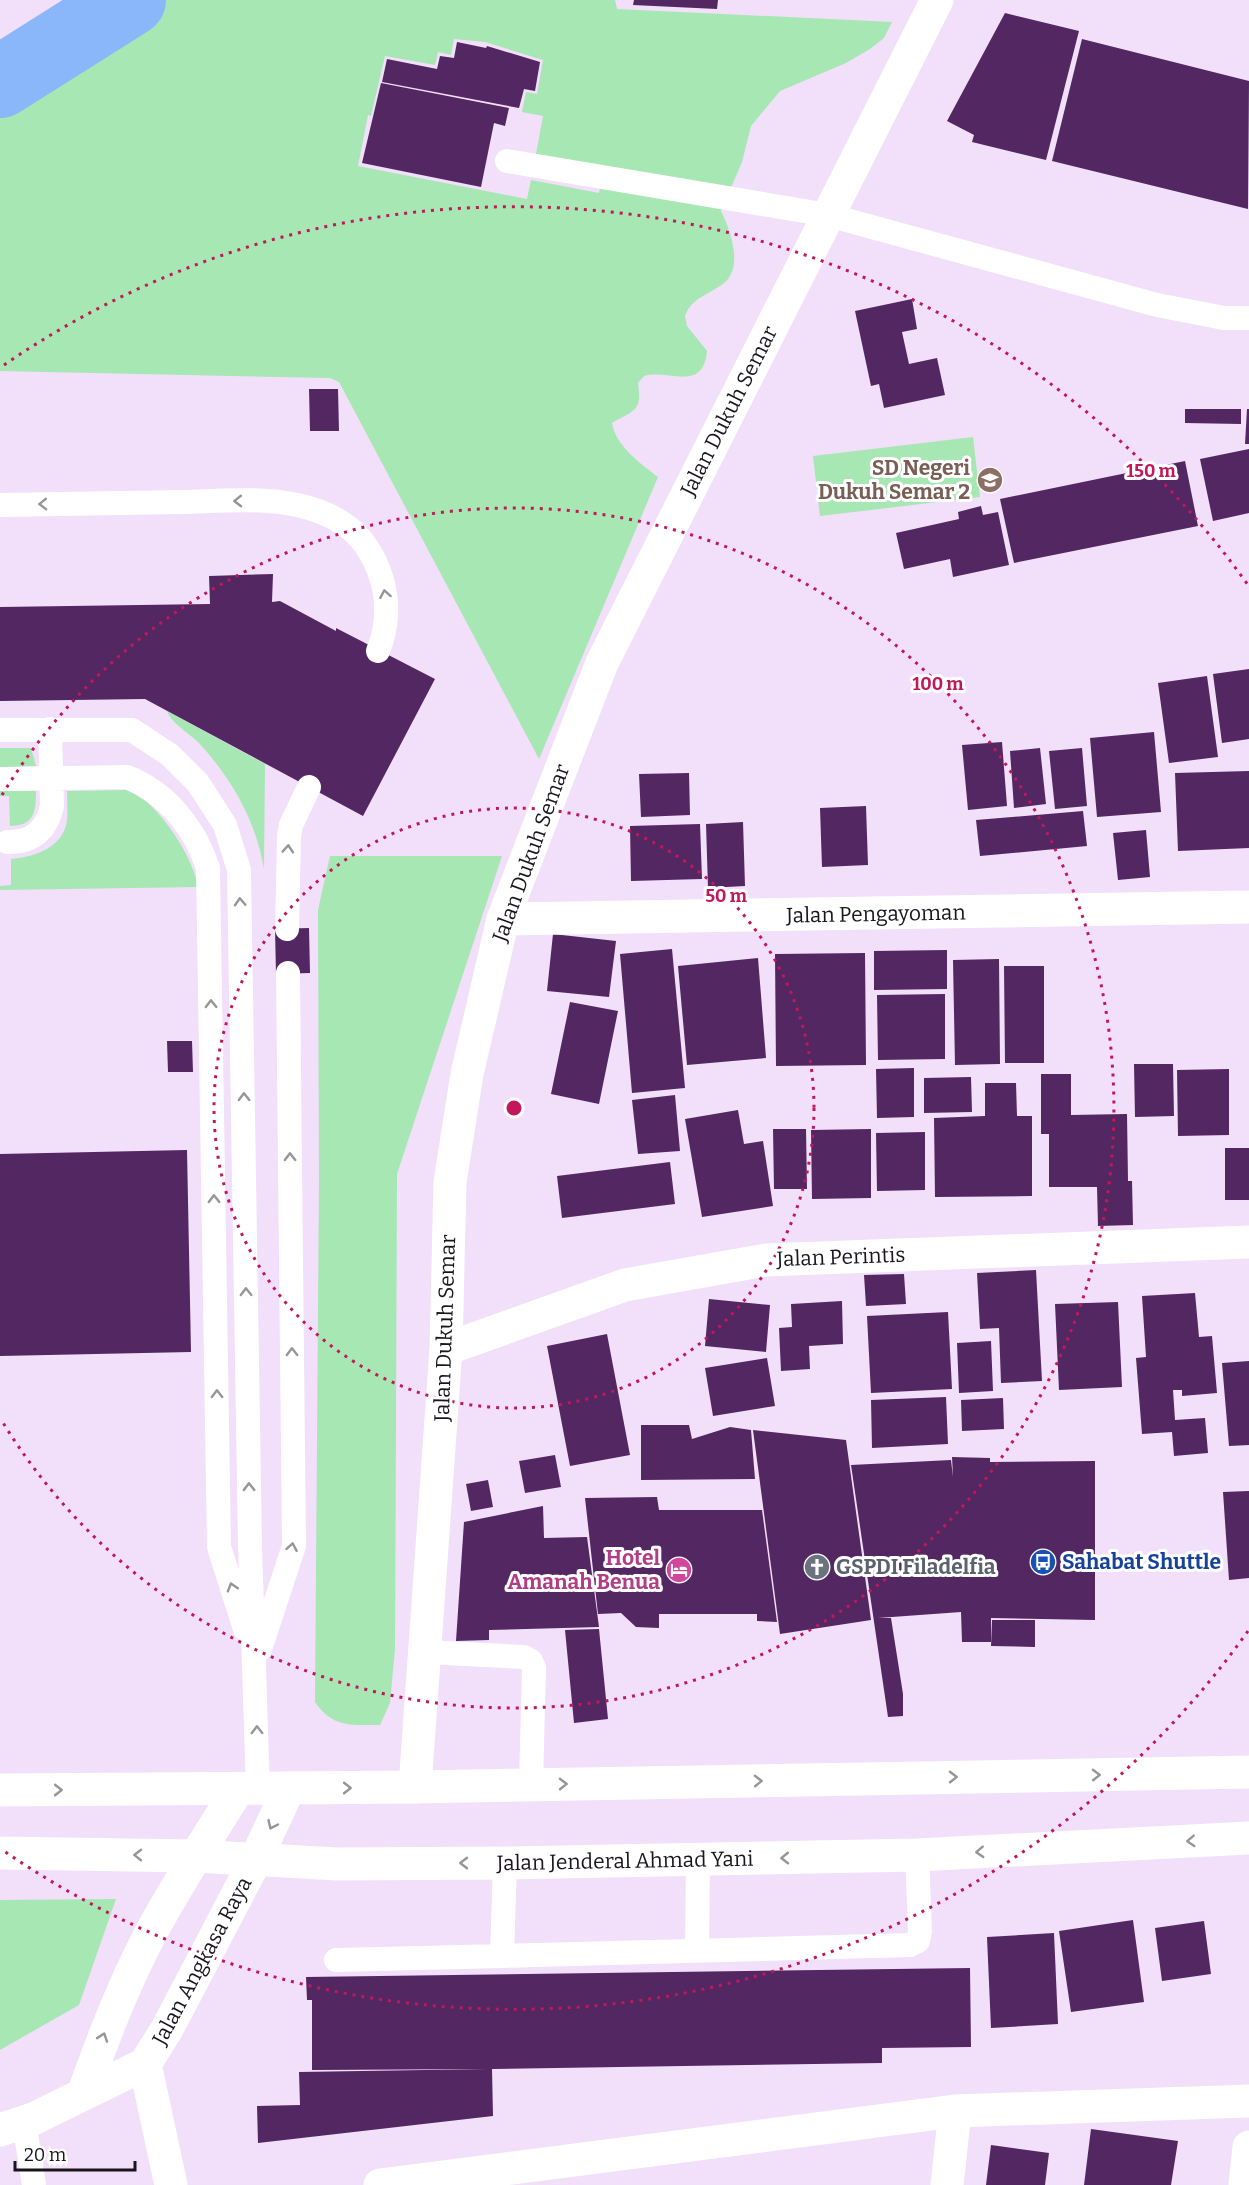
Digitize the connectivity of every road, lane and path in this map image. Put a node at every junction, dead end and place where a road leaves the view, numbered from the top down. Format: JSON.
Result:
{"nodes":[{"id":1,"x":937,"y":0,"type":"edge"},
{"id":2,"x":507,"y":161,"type":"dead end"},
{"id":3,"x":828,"y":215,"type":"junction"},
{"id":4,"x":1249,"y":318,"type":"edge"},
{"id":5,"x":0,"y":505,"type":"edge"},
{"id":6,"x":378,"y":651,"type":"dead end"},
{"id":7,"x":50,"y":729,"type":"junction"},
{"id":8,"x":0,"y":730,"type":"edge"},
{"id":9,"x":0,"y":778,"type":"edge"},
{"id":10,"x":50,"y":778,"type":"junction"},
{"id":11,"x":309,"y":786,"type":"dead end"},
{"id":12,"x":7,"y":842,"type":"dead end"},
{"id":13,"x":1249,"y":907,"type":"edge"},
{"id":14,"x":503,"y":919,"type":"junction"},
{"id":15,"x":287,"y":929,"type":"dead end"},
{"id":16,"x":288,"y":973,"type":"dead end"},
{"id":17,"x":1249,"y":1242,"type":"edge"},
{"id":18,"x":446,"y":1349,"type":"junction"},
{"id":19,"x":424,"y":1652,"type":"junction"},
{"id":20,"x":256,"y":1663,"type":"junction"},
{"id":21,"x":1249,"y":1772,"type":"edge"},
{"id":22,"x":531,"y":1784,"type":"junction"},
{"id":23,"x":415,"y":1787,"type":"junction"},
{"id":24,"x":262,"y":1788,"type":"junction"},
{"id":25,"x":0,"y":1790,"type":"edge"},
{"id":26,"x":1249,"y":1838,"type":"edge"},
{"id":27,"x":0,"y":1853,"type":"edge"},
{"id":28,"x":196,"y":1856,"type":"junction"},
{"id":29,"x":917,"y":1856,"type":"junction"},
{"id":30,"x":698,"y":1860,"type":"junction"},
{"id":31,"x":255,"y":1861,"type":"junction"},
{"id":32,"x":506,"y":1863,"type":"junction"},
{"id":33,"x":697,"y":1950,"type":"junction"},
{"id":34,"x":502,"y":1956,"type":"junction"},
{"id":35,"x":336,"y":1960,"type":"dead end"},
{"id":36,"x":146,"y":2064,"type":"junction"},
{"id":37,"x":84,"y":2092,"type":"junction"},
{"id":38,"x":1249,"y":2101,"type":"edge"},
{"id":39,"x":955,"y":2111,"type":"junction"},
{"id":40,"x":12,"y":2126,"type":"edge"},
{"id":41,"x":1249,"y":2146,"type":"edge"},
{"id":42,"x":34,"y":2185,"type":"edge"},
{"id":43,"x":171,"y":2185,"type":"edge"},
{"id":44,"x":380,"y":2185,"type":"edge"},
{"id":45,"x":947,"y":2185,"type":"edge"},
{"id":46,"x":1245,"y":2185,"type":"edge"}],
"edges":[{"from":1,"to":3,"type":"main road","name":"Jalan Dukuh Semar"},
{"from":2,"to":3,"type":"lane"},
{"from":3,"to":4,"type":"lane"},
{"from":3,"to":14,"type":"main road","name":"Jalan Dukuh Semar"},
{"from":6,"to":5,"type":"lane","one_way":true},
{"from":7,"to":8,"type":"lane"},
{"from":7,"to":10,"type":"lane"},
{"from":20,"to":7,"type":"lane","one_way":true},
{"from":9,"to":10,"type":"lane"},
{"from":10,"to":12,"type":"lane"},
{"from":20,"to":10,"type":"lane","one_way":true},
{"from":15,"to":11,"type":"lane","one_way":true},
{"from":13,"to":14,"type":"main road","name":"Jalan Pengayoman"},
{"from":14,"to":18,"type":"main road","name":"Jalan Dukuh Semar"},
{"from":20,"to":16,"type":"lane","one_way":true},
{"from":17,"to":18,"type":"main road","name":"Jalan Perintis"},
{"from":18,"to":19,"type":"main road","name":"Jalan Dukuh Semar"},
{"from":19,"to":22,"type":"lane"},
{"from":19,"to":23,"type":"main road","name":"Jalan Dukuh Semar"},
{"from":24,"to":20,"type":"lane","one_way":true},
{"from":22,"to":21,"type":"main road","one_way":true},
{"from":22,"to":23,"type":"main road"},
{"from":24,"to":23,"type":"main road","one_way":true},
{"from":25,"to":24,"type":"main road","one_way":true},
{"from":24,"to":28,"type":"main road"},
{"from":24,"to":31,"type":"main road","name":"Jalan Angkasa Raya","one_way":true},
{"from":26,"to":29,"type":"main road","name":"Jalan Jenderal Ahmad Yani","one_way":true},
{"from":28,"to":27,"type":"main road","name":"Jalan Jenderal Ahmad Yani","one_way":true},
{"from":28,"to":31,"type":"main road","name":"Jalan Jenderal Ahmad Yani"},
{"from":37,"to":28,"type":"main road","one_way":true},
{"from":29,"to":30,"type":"main road","name":"Jalan Jenderal Ahmad Yani","one_way":true},
{"from":29,"to":33,"type":"lane"},
{"from":30,"to":32,"type":"main road","name":"Jalan Jenderal Ahmad Yani"},
{"from":30,"to":33,"type":"lane"},
{"from":32,"to":31,"type":"main road","name":"Jalan Jenderal Ahmad Yani","one_way":true},
{"from":31,"to":36,"type":"main road","name":"Jalan Angkasa Raya"},
{"from":32,"to":34,"type":"lane"},
{"from":33,"to":34,"type":"lane"},
{"from":34,"to":35,"type":"lane"},
{"from":36,"to":37,"type":"main road","name":"Jalan Angkasa Raya"},
{"from":36,"to":43,"type":"main road"},
{"from":37,"to":40,"type":"main road","name":"Jalan Angkasa Raya"},
{"from":38,"to":39,"type":"main road"},
{"from":39,"to":44,"type":"main road"},
{"from":39,"to":45,"type":"main road"},
{"from":40,"to":42,"type":"lane"},
{"from":41,"to":46,"type":"main road"}]}
